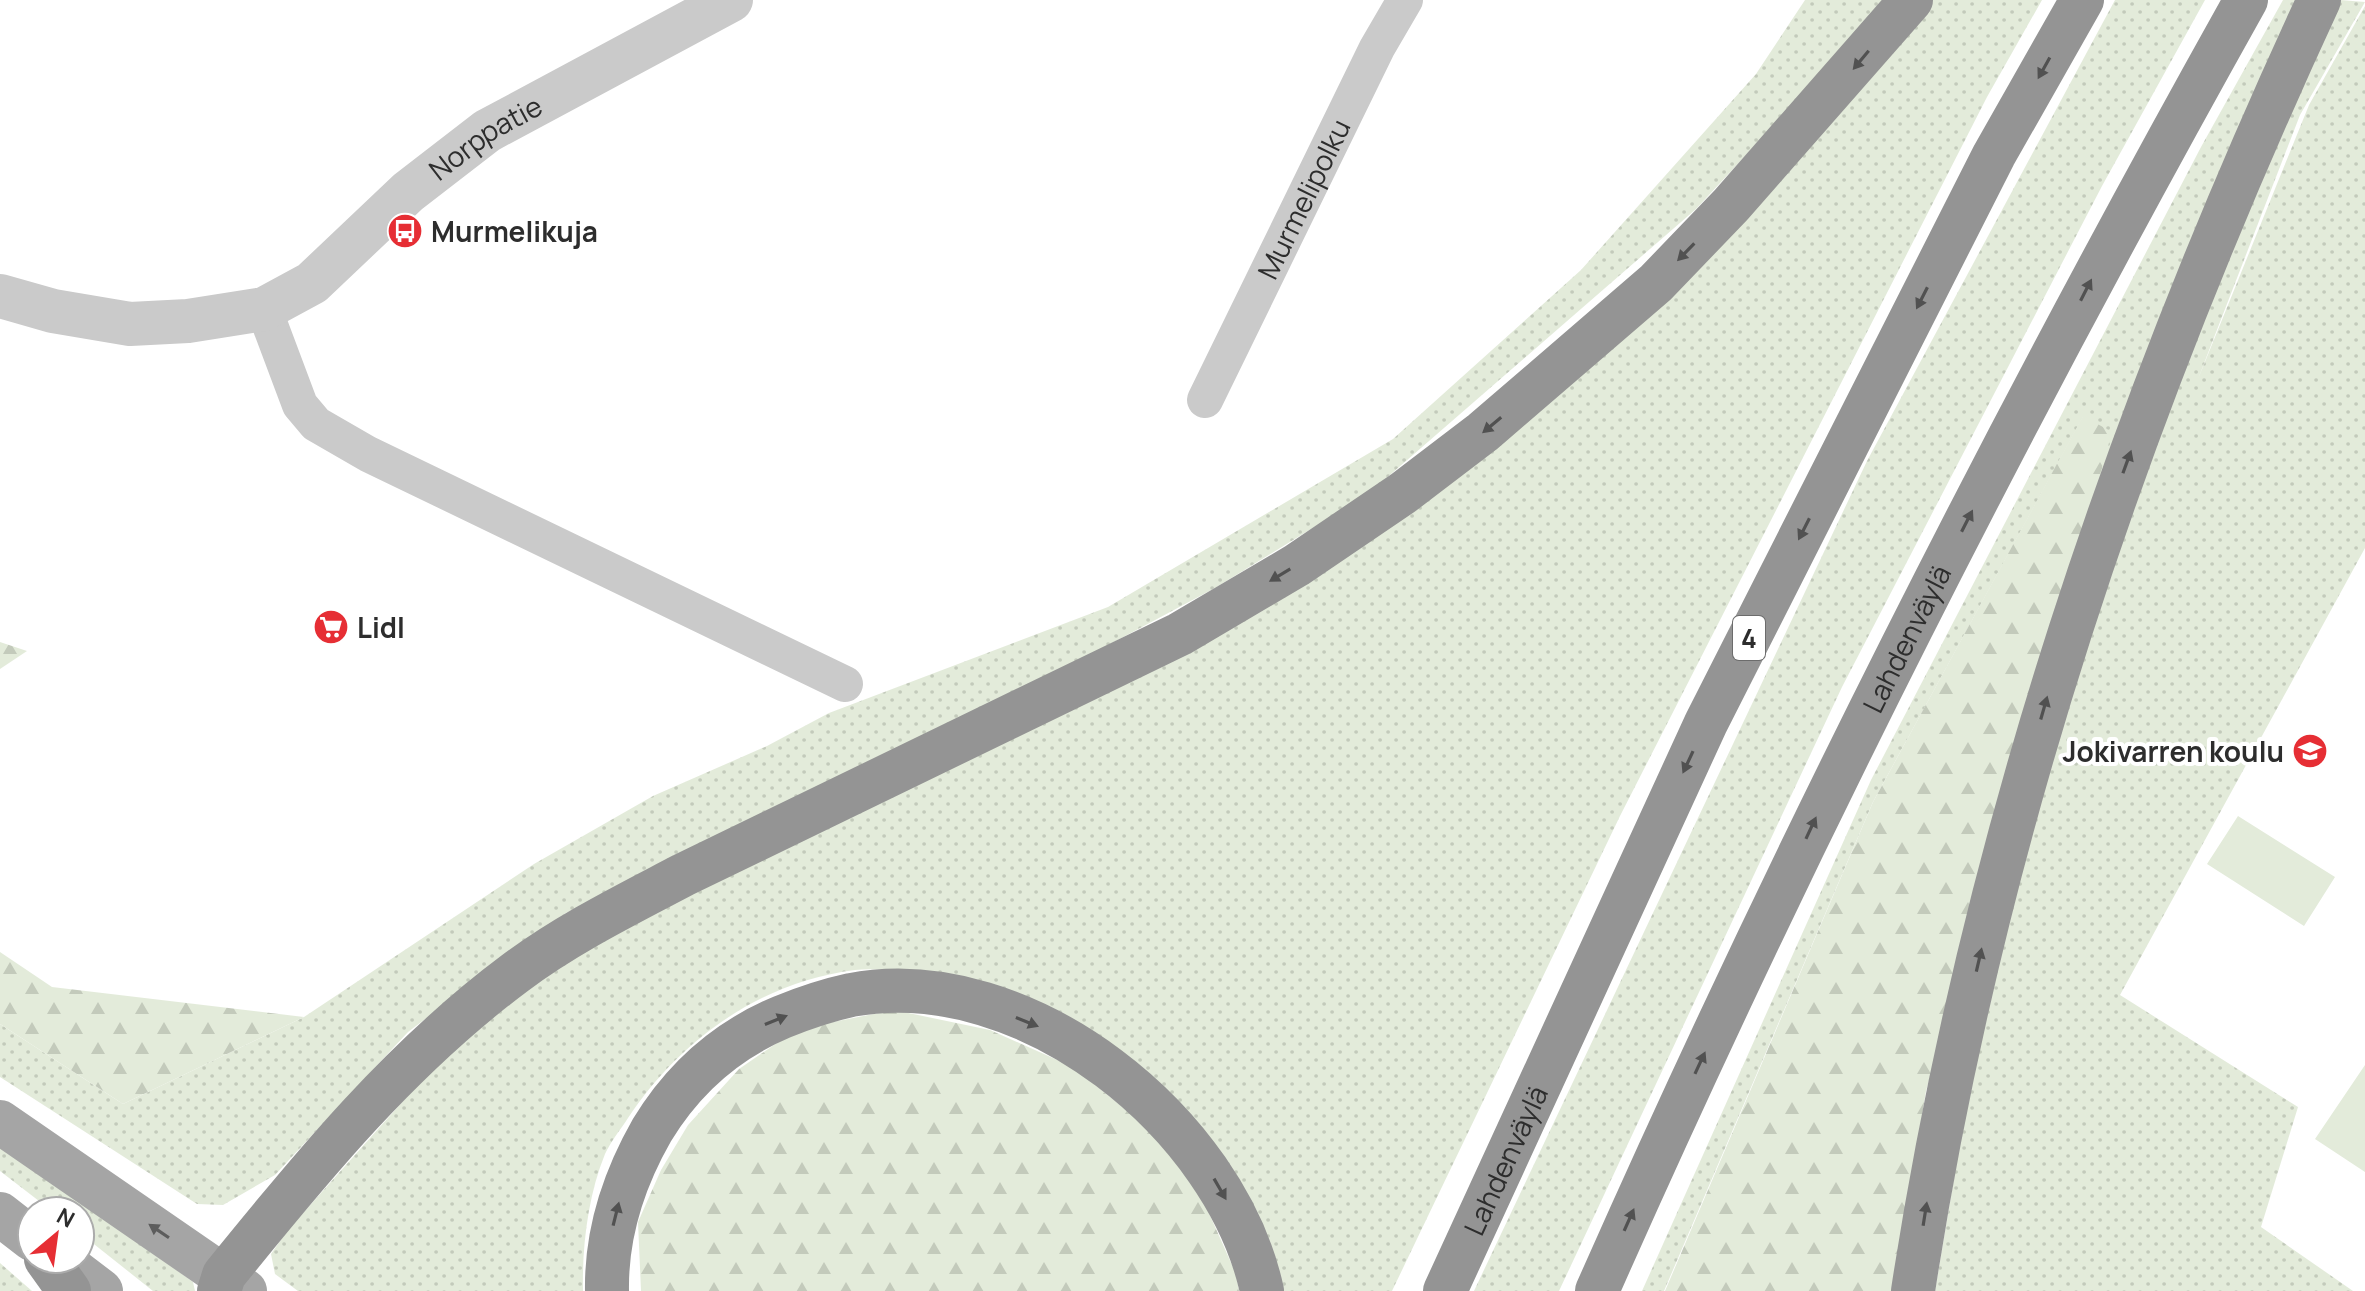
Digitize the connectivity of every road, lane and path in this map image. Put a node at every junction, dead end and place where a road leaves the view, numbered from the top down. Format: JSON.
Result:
{"nodes":[{"id":1,"x":731,"y":0,"type":"edge"},
{"id":2,"x":1405,"y":0,"type":"edge"},
{"id":3,"x":1911,"y":0,"type":"edge"},
{"id":4,"x":2082,"y":0,"type":"edge"},
{"id":5,"x":2246,"y":0,"type":"edge"},
{"id":6,"x":2319,"y":0,"type":"edge"},
{"id":7,"x":0,"y":296,"type":"edge"},
{"id":8,"x":264,"y":309,"type":"junction"},
{"id":9,"x":1205,"y":400,"type":"dead end"},
{"id":10,"x":845,"y":684,"type":"dead end"},
{"id":11,"x":0,"y":1122,"type":"edge"},
{"id":12,"x":0,"y":1214,"type":"edge"},
{"id":13,"x":16,"y":1226,"type":"edge"},
{"id":14,"x":80,"y":1275,"type":"edge"},
{"id":15,"x":229,"y":1286,"type":"edge"},
{"id":16,"x":101,"y":1291,"type":"edge"},
{"id":17,"x":607,"y":1291,"type":"edge"},
{"id":18,"x":1262,"y":1291,"type":"edge"},
{"id":19,"x":1445,"y":1291,"type":"edge"},
{"id":20,"x":1597,"y":1291,"type":"edge"},
{"id":21,"x":1913,"y":1291,"type":"edge"}],
"edges":[{"from":1,"to":8,"type":"street","name":"Norppatie"},
{"from":2,"to":9,"type":"street","name":"Murmelipolku"},
{"from":3,"to":15,"type":"highway","one_way":true},
{"from":4,"to":19,"type":"highway","name":"Lahdenväylä","number":"4","one_way":true},
{"from":20,"to":5,"type":"highway","name":"Lahdenväylä","one_way":true},
{"from":21,"to":6,"type":"highway","one_way":true},
{"from":7,"to":8,"type":"street"},
{"from":8,"to":10,"type":"street"},
{"from":15,"to":11,"type":"main road","one_way":true},
{"from":12,"to":13,"type":"main road"},
{"from":14,"to":16,"type":"main road"},
{"from":17,"to":18,"type":"highway","one_way":true}]}
